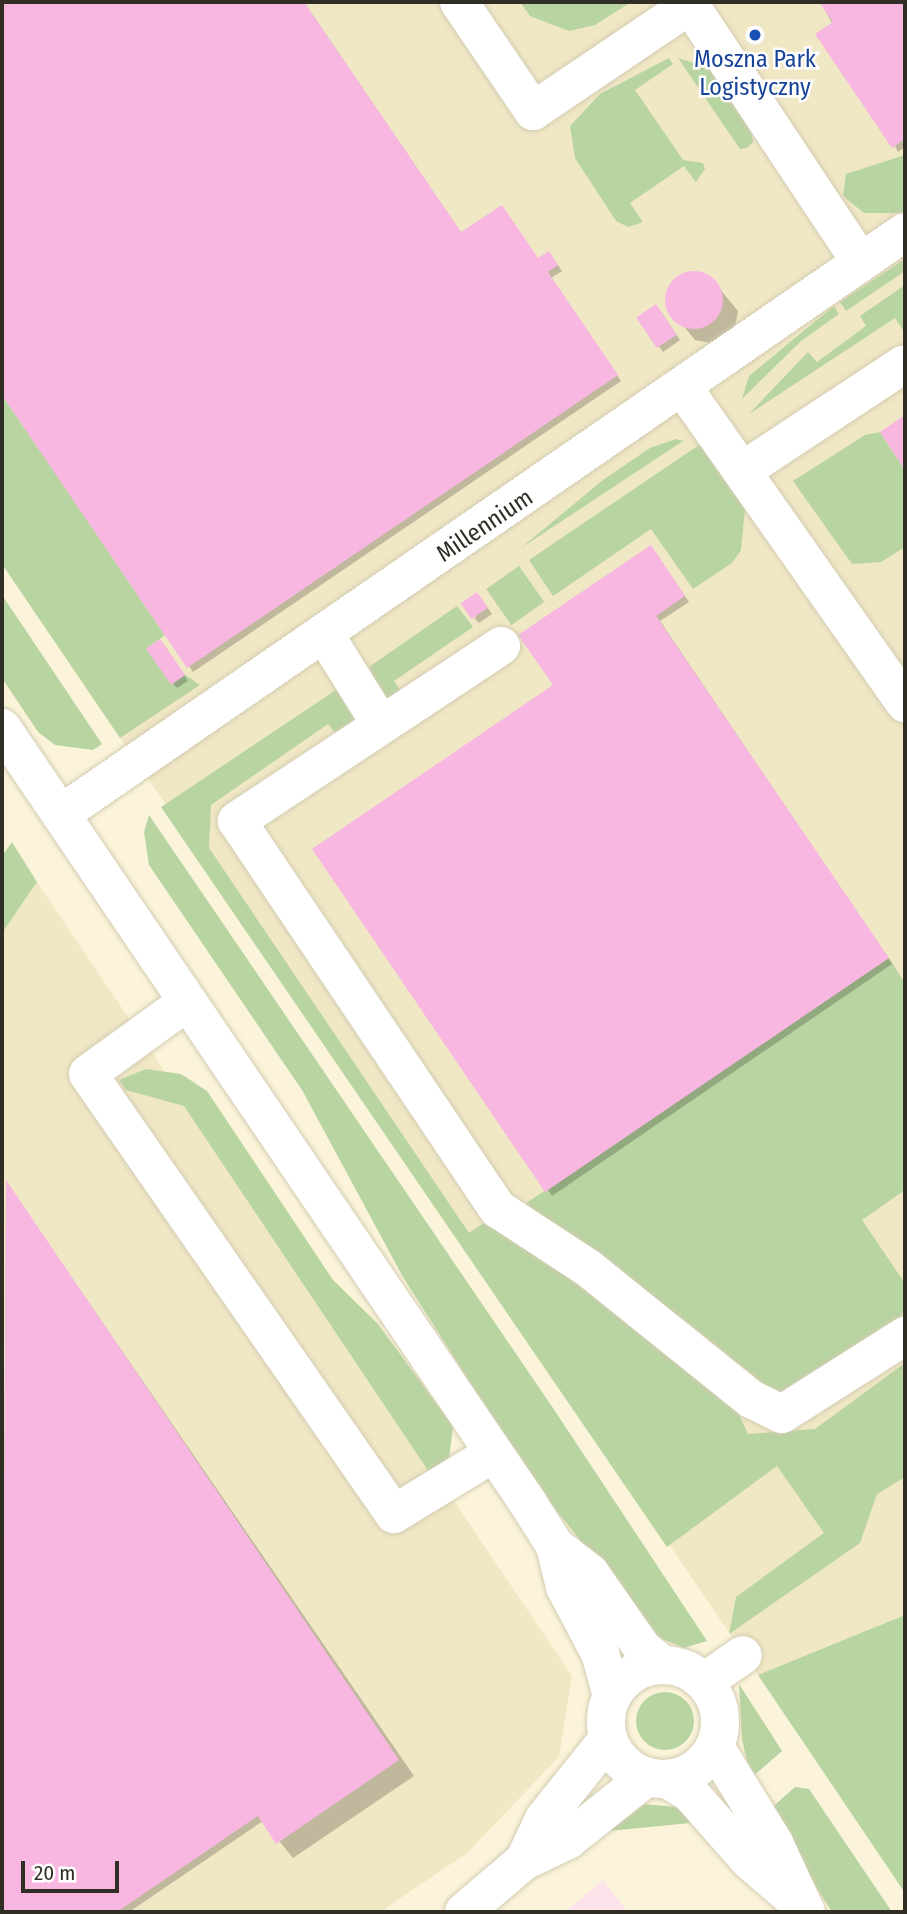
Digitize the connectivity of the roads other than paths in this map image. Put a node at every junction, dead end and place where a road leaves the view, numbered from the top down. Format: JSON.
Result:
{"nodes":[{"id":1,"x":459,"y":2,"type":"edge"},
{"id":2,"x":689,"y":4,"type":"edge"},
{"id":3,"x":905,"y":232,"type":"edge"},
{"id":4,"x":861,"y":262,"type":"junction"},
{"id":5,"x":903,"y":365,"type":"dead end"},
{"id":6,"x":684,"y":389,"type":"junction"},
{"id":7,"x":742,"y":471,"type":"junction"},
{"id":8,"x":325,"y":635,"type":"junction"},
{"id":9,"x":501,"y":646,"type":"dead end"},
{"id":10,"x":905,"y":703,"type":"edge"},
{"id":11,"x":381,"y":725,"type":"junction"},
{"id":12,"x":2,"y":728,"type":"edge"},
{"id":13,"x":61,"y":814,"type":"junction"},
{"id":14,"x":187,"y":1002,"type":"junction"},
{"id":15,"x":905,"y":1336,"type":"edge"},
{"id":16,"x":494,"y":1453,"type":"junction"},
{"id":17,"x":555,"y":1546,"type":"junction"},
{"id":18,"x":743,"y":1655,"type":"dead end"},
{"id":19,"x":663,"y":1665,"type":"junction"},
{"id":20,"x":704,"y":1682,"type":"junction"},
{"id":21,"x":612,"y":1696,"type":"junction"},
{"id":22,"x":608,"y":1739,"type":"junction"},
{"id":23,"x":715,"y":1747,"type":"junction"},
{"id":24,"x":657,"y":1778,"type":"junction"},
{"id":25,"x":524,"y":1861,"type":"junction"},
{"id":26,"x":803,"y":1908,"type":"edge"},
{"id":27,"x":464,"y":1912,"type":"edge"}],
"edges":[{"from":1,"to":2,"type":"street"},
{"from":2,"to":4,"type":"street"},
{"from":3,"to":4,"type":"street","name":"Millennium"},
{"from":4,"to":6,"type":"street","name":"Millennium"},
{"from":5,"to":7,"type":"street"},
{"from":6,"to":7,"type":"street"},
{"from":6,"to":8,"type":"street","name":"Millennium"},
{"from":7,"to":10,"type":"street"},
{"from":8,"to":11,"type":"street"},
{"from":8,"to":13,"type":"street","name":"Millennium"},
{"from":9,"to":11,"type":"street"},
{"from":11,"to":15,"type":"street"},
{"from":12,"to":13,"type":"street"},
{"from":13,"to":14,"type":"street"},
{"from":14,"to":16,"type":"street"},
{"from":14,"to":16,"type":"street"},
{"from":16,"to":17,"type":"street"},
{"from":17,"to":19,"type":"street"},
{"from":17,"to":21,"type":"street"},
{"from":18,"to":20,"type":"street"},
{"from":19,"to":20,"type":"street"},
{"from":19,"to":21,"type":"street"},
{"from":20,"to":23,"type":"street"},
{"from":21,"to":22,"type":"street"},
{"from":22,"to":24,"type":"street"},
{"from":22,"to":25,"type":"street"},
{"from":23,"to":24,"type":"street"},
{"from":23,"to":26,"type":"street"},
{"from":24,"to":25,"type":"street"},
{"from":24,"to":26,"type":"street"},
{"from":25,"to":27,"type":"street"}]}
